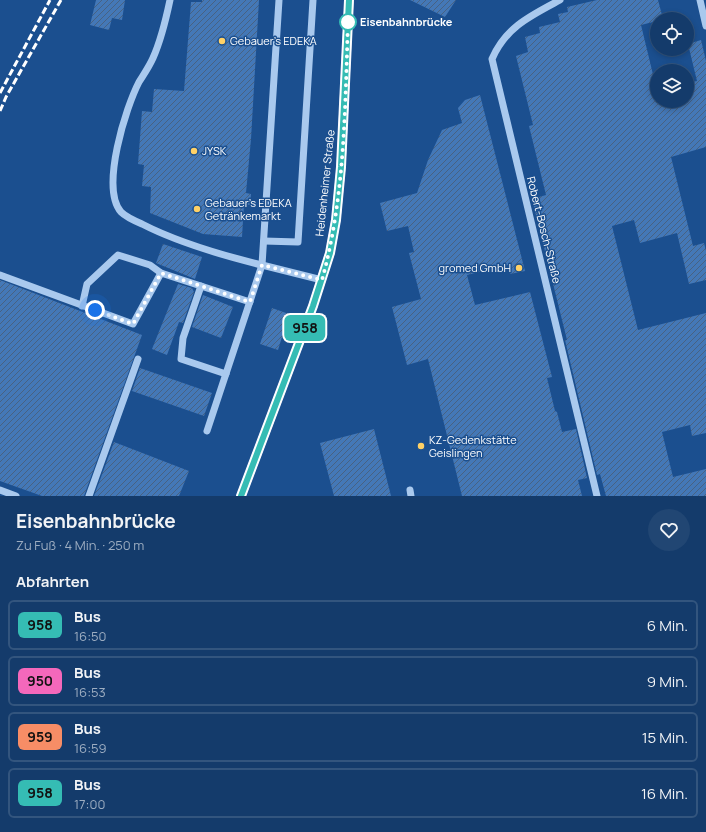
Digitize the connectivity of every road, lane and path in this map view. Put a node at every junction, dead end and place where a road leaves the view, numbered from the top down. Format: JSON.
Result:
{"nodes":[{"id":1,"x":170,"y":0,"type":"edge"},
{"id":2,"x":279,"y":0,"type":"edge"},
{"id":3,"x":314,"y":0,"type":"edge"},
{"id":4,"x":349,"y":0,"type":"edge"},
{"id":5,"x":560,"y":0,"type":"edge"},
{"id":6,"x":700,"y":0,"type":"edge"},
{"id":7,"x":706,"y":26,"type":"edge"},
{"id":8,"x":264,"y":241,"type":"junction"},
{"id":9,"x":262,"y":265,"type":"junction"},
{"id":10,"x":161,"y":273,"type":"junction"},
{"id":11,"x":0,"y":275,"type":"edge"},
{"id":12,"x":322,"y":280,"type":"junction"},
{"id":13,"x":201,"y":286,"type":"junction"},
{"id":14,"x":250,"y":302,"type":"junction"},
{"id":15,"x":82,"y":306,"type":"junction"},
{"id":16,"x":138,"y":359,"type":"dead end"},
{"id":17,"x":226,"y":374,"type":"junction"},
{"id":18,"x":207,"y":431,"type":"dead end"},
{"id":19,"x":0,"y":490,"type":"edge"},
{"id":20,"x":16,"y":496,"type":"edge"},
{"id":21,"x":89,"y":496,"type":"edge"},
{"id":22,"x":241,"y":496,"type":"edge"},
{"id":23,"x":597,"y":496,"type":"edge"}],
"edges":[{"from":1,"to":9,"type":"street"},
{"from":2,"to":8,"type":"street"},
{"from":3,"to":8,"type":"street"},
{"from":4,"to":12,"type":"main road","name":"Heidenheimer Straße"},
{"from":5,"to":23,"type":"street","name":"Robert-Bosch-Straße"},
{"from":6,"to":7,"type":"street"},
{"from":8,"to":9,"type":"street"},
{"from":9,"to":12,"type":"street"},
{"from":9,"to":14,"type":"street"},
{"from":10,"to":13,"type":"street"},
{"from":10,"to":15,"type":"street"},
{"from":10,"to":15,"type":"street"},
{"from":11,"to":15,"type":"street"},
{"from":12,"to":22,"type":"main road","name":"Heidenheimer Straße"},
{"from":13,"to":14,"type":"street"},
{"from":13,"to":17,"type":"street"},
{"from":14,"to":17,"type":"street"},
{"from":16,"to":21,"type":"street"},
{"from":17,"to":18,"type":"street"},
{"from":19,"to":20,"type":"street"}]}
